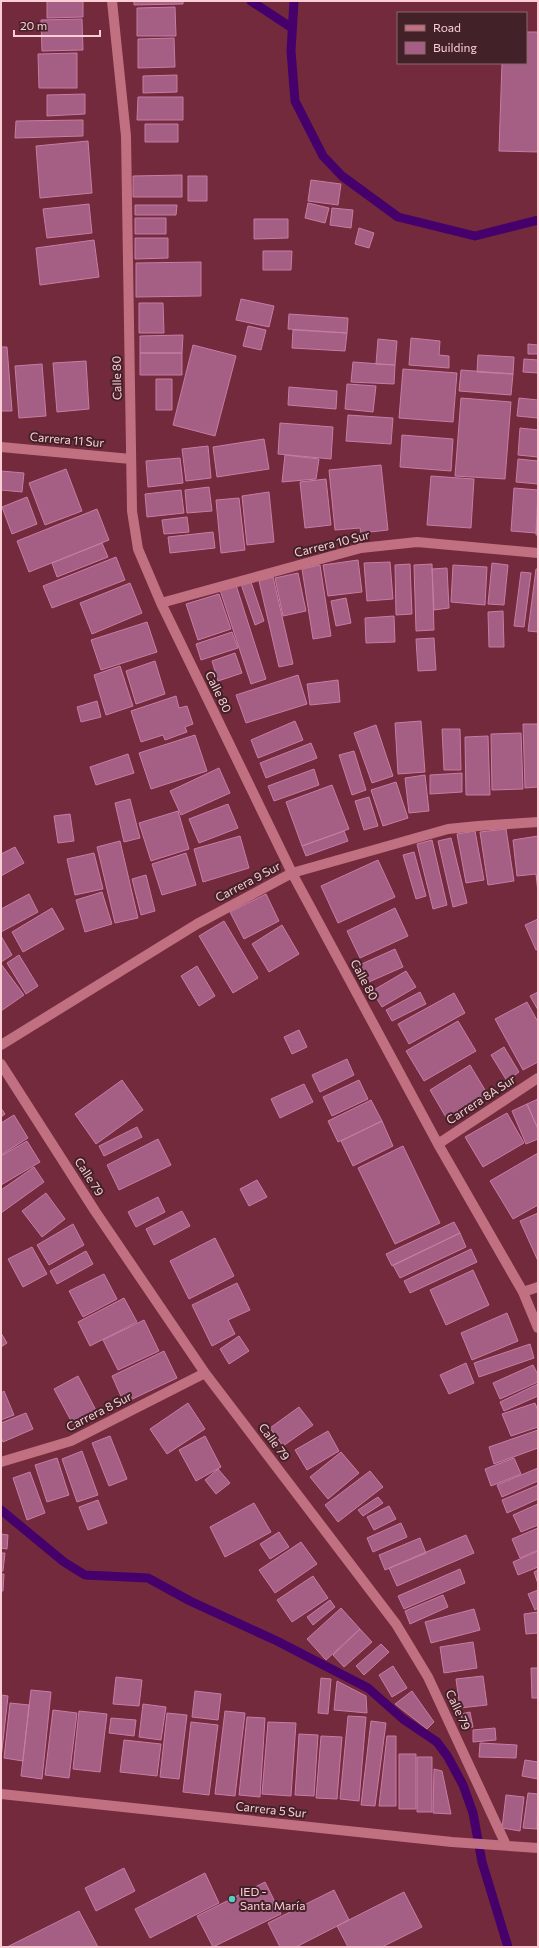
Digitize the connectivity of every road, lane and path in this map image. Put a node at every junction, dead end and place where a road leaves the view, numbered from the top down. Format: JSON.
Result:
{"nodes":[{"id":1,"x":112,"y":1,"type":"edge"},
{"id":2,"x":1,"y":447,"type":"edge"},
{"id":3,"x":131,"y":459,"type":"junction"},
{"id":4,"x":538,"y":553,"type":"edge"},
{"id":5,"x":161,"y":603,"type":"junction"},
{"id":6,"x":538,"y":822,"type":"edge"},
{"id":7,"x":292,"y":873,"type":"junction"},
{"id":8,"x":1,"y":1045,"type":"edge"},
{"id":9,"x":1,"y":1064,"type":"edge"},
{"id":10,"x":538,"y":1078,"type":"edge"},
{"id":11,"x":438,"y":1144,"type":"junction"},
{"id":12,"x":538,"y":1287,"type":"edge"},
{"id":13,"x":523,"y":1292,"type":"junction"},
{"id":14,"x":538,"y":1328,"type":"edge"},
{"id":15,"x":205,"y":1373,"type":"junction"},
{"id":16,"x":1,"y":1462,"type":"edge"},
{"id":17,"x":1,"y":1794,"type":"edge"},
{"id":18,"x":506,"y":1845,"type":"junction"},
{"id":19,"x":538,"y":1848,"type":"edge"}],
"edges":[{"from":1,"to":3,"type":"street","name":"Calle 80"},
{"from":2,"to":3,"type":"street","name":"Carrera 11 Sur"},
{"from":3,"to":5,"type":"street","name":"Calle 80"},
{"from":4,"to":5,"type":"street","name":"Carrera 10 Sur"},
{"from":5,"to":7,"type":"street","name":"Calle 80"},
{"from":6,"to":7,"type":"street","name":"Carrera 9 Sur"},
{"from":7,"to":8,"type":"street","name":"Carrera 9 Sur"},
{"from":7,"to":11,"type":"street","name":"Calle 80"},
{"from":9,"to":15,"type":"street","name":"Calle 79"},
{"from":10,"to":11,"type":"street","name":"Carrera 8A Sur"},
{"from":11,"to":13,"type":"street","name":"Calle 80"},
{"from":12,"to":13,"type":"street"},
{"from":13,"to":14,"type":"street","name":"Calle 80"},
{"from":15,"to":16,"type":"street","name":"Carrera 8 Sur"},
{"from":15,"to":18,"type":"street","name":"Calle 79"},
{"from":17,"to":18,"type":"street","name":"Carrera 5 Sur"},
{"from":18,"to":19,"type":"street","name":"Carrera 5 Sur"}]}
